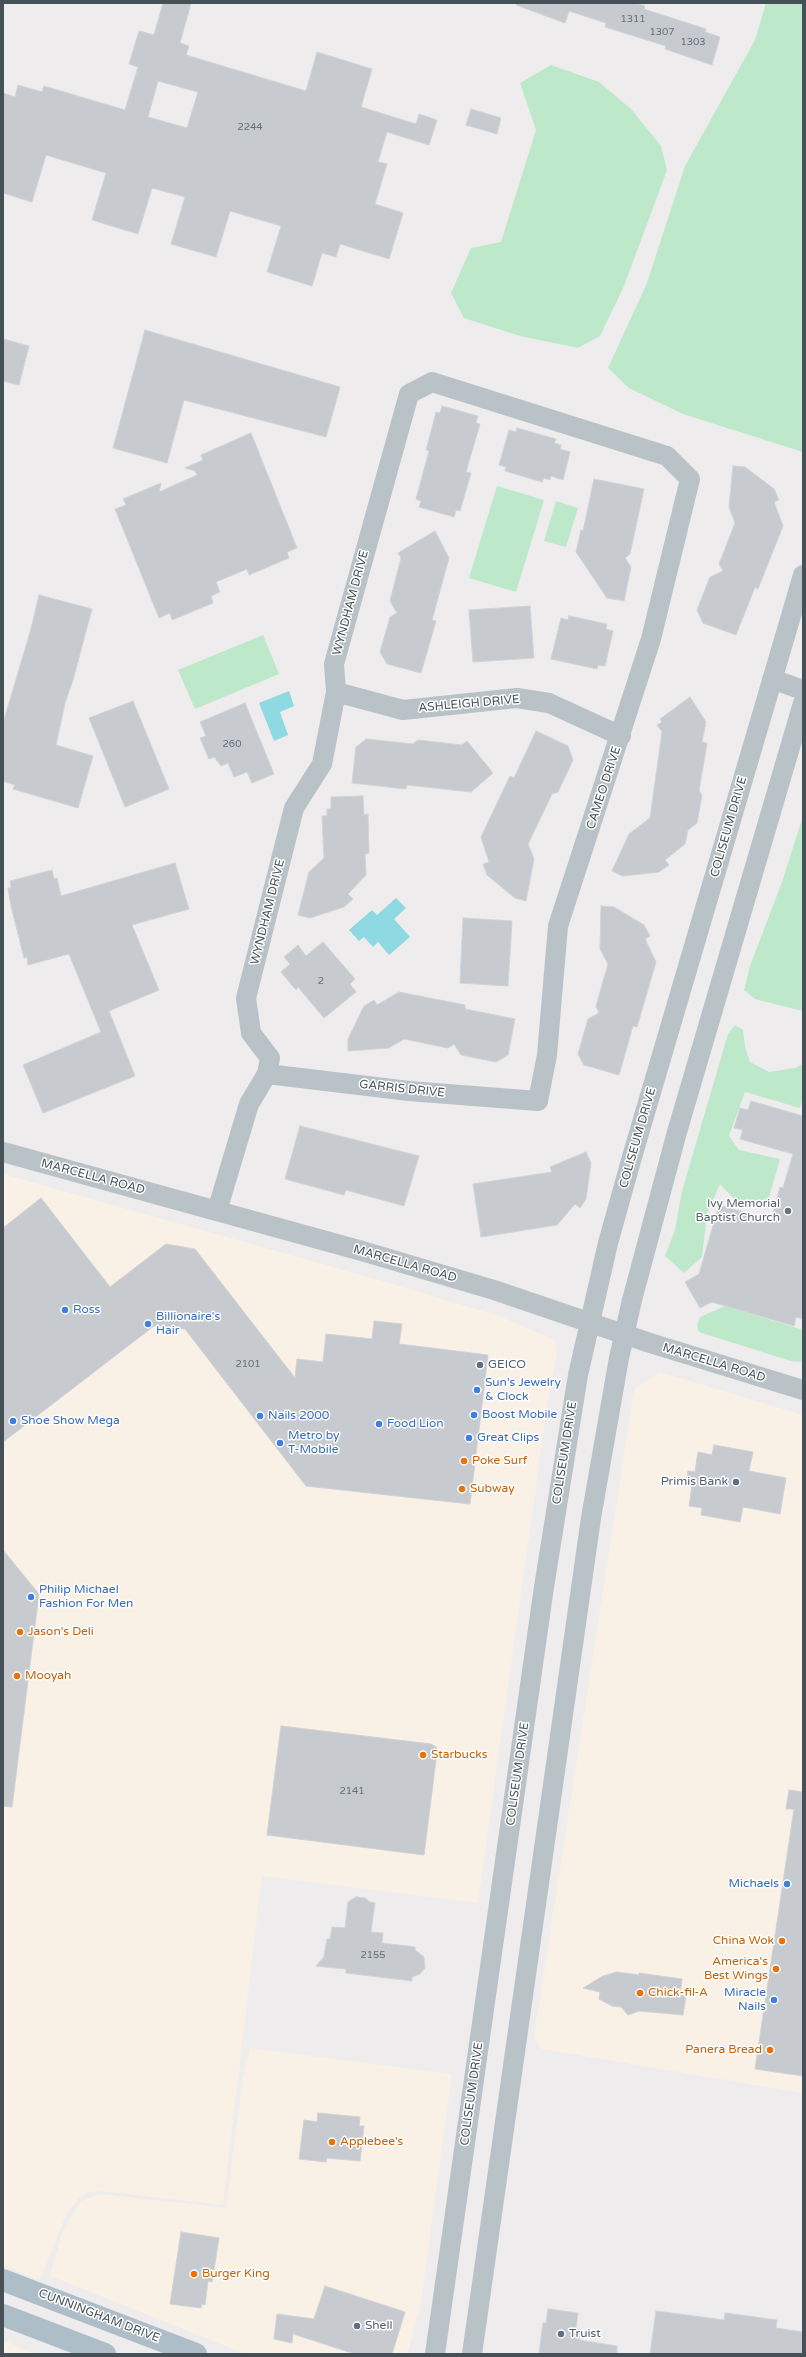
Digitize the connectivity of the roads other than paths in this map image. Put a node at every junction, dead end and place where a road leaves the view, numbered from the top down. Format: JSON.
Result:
{"nodes":[{"id":1,"x":690,"y":479,"type":"joint"},
{"id":2,"x":803,"y":575,"type":"edge"},
{"id":3,"x":772,"y":679,"type":"junction"},
{"id":4,"x":803,"y":690,"type":"edge"},
{"id":5,"x":336,"y":692,"type":"junction"},
{"id":6,"x":803,"y":703,"type":"edge"},
{"id":7,"x":621,"y":736,"type":"junction"},
{"id":8,"x":267,"y":1074,"type":"junction"},
{"id":9,"x":538,"y":1101,"type":"joint"},
{"id":10,"x":3,"y":1152,"type":"edge"},
{"id":11,"x":217,"y":1211,"type":"junction"},
{"id":12,"x":589,"y":1323,"type":"junction"},
{"id":13,"x":625,"y":1334,"type":"junction"},
{"id":14,"x":803,"y":1390,"type":"edge"},
{"id":15,"x":3,"y":2280,"type":"edge"},
{"id":16,"x":3,"y":2315,"type":"edge"},
{"id":17,"x":105,"y":2354,"type":"edge"},
{"id":18,"x":196,"y":2354,"type":"edge"},
{"id":19,"x":435,"y":2354,"type":"edge"},
{"id":20,"x":472,"y":2354,"type":"edge"}],
"edges":[{"from":1,"to":5,"type":"street","name":"WYNDHAM DRIVE"},
{"from":1,"to":7,"type":"street","name":"CAMEO DRIVE"},
{"from":2,"to":3,"type":"street","name":"COLISEUM DRIVE"},
{"from":3,"to":4,"type":"street"},
{"from":3,"to":12,"type":"street","name":"COLISEUM DRIVE"},
{"from":5,"to":7,"type":"street","name":"ASHLEIGH DRIVE"},
{"from":5,"to":8,"type":"street","name":"WYNDHAM DRIVE"},
{"from":6,"to":13,"type":"street"},
{"from":7,"to":9,"type":"street","name":"CAMEO DRIVE"},
{"from":8,"to":9,"type":"street","name":"GARRIS DRIVE"},
{"from":8,"to":11,"type":"street","name":"WYNDHAM DRIVE"},
{"from":10,"to":11,"type":"street","name":"MARCELLA ROAD"},
{"from":11,"to":12,"type":"street","name":"MARCELLA ROAD"},
{"from":12,"to":13,"type":"street","name":"MARCELLA ROAD"},
{"from":12,"to":19,"type":"street","name":"COLISEUM DRIVE"},
{"from":13,"to":14,"type":"street","name":"MARCELLA ROAD"},
{"from":13,"to":20,"type":"street"},
{"from":15,"to":18,"type":"main road","name":"CUNNINGHAM DRIVE"},
{"from":16,"to":17,"type":"main road"}]}
